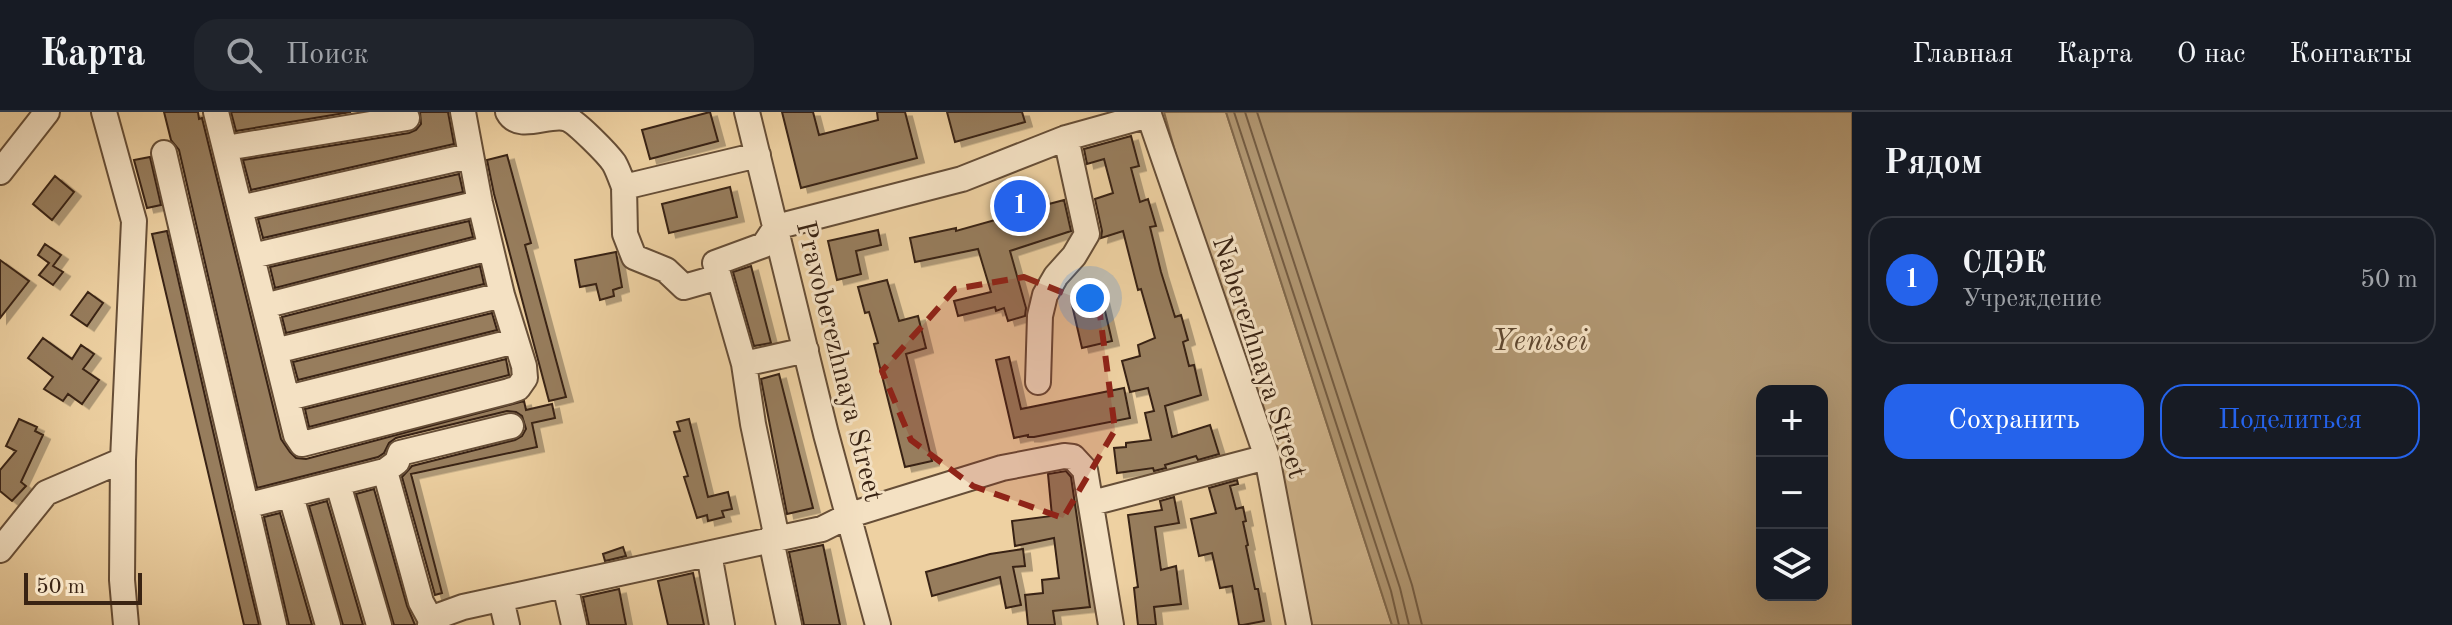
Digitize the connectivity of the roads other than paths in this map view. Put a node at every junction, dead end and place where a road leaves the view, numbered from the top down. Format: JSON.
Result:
{"nodes":[{"id":1,"x":47,"y":112,"type":"edge"},
{"id":2,"x":104,"y":112,"type":"edge"},
{"id":3,"x":216,"y":112,"type":"edge"},
{"id":4,"x":463,"y":112,"type":"edge"},
{"id":5,"x":508,"y":112,"type":"edge"},
{"id":6,"x":747,"y":112,"type":"edge"},
{"id":7,"x":1148,"y":113,"type":"edge"},
{"id":8,"x":407,"y":118,"type":"dead end"},
{"id":9,"x":1066,"y":138,"type":"junction"},
{"id":10,"x":226,"y":148,"type":"junction"},
{"id":11,"x":164,"y":153,"type":"dead end"},
{"id":12,"x":758,"y":155,"type":"junction"},
{"id":13,"x":469,"y":156,"type":"junction"},
{"id":14,"x":0,"y":172,"type":"edge"},
{"id":15,"x":624,"y":187,"type":"junction"},
{"id":16,"x":480,"y":203,"type":"junction"},
{"id":17,"x":240,"y":208,"type":"junction"},
{"id":18,"x":776,"y":227,"type":"junction"},
{"id":19,"x":490,"y":248,"type":"junction"},
{"id":20,"x":252,"y":256,"type":"junction"},
{"id":21,"x":719,"y":277,"type":"junction"},
{"id":22,"x":502,"y":295,"type":"junction"},
{"id":23,"x":264,"y":306,"type":"junction"},
{"id":24,"x":515,"y":341,"type":"junction"},
{"id":25,"x":806,"y":350,"type":"junction"},
{"id":26,"x":275,"y":351,"type":"junction"},
{"id":27,"x":744,"y":364,"type":"junction"},
{"id":28,"x":1038,"y":382,"type":"dead end"},
{"id":29,"x":288,"y":398,"type":"junction"},
{"id":30,"x":511,"y":426,"type":"dead end"},
{"id":31,"x":1267,"y":457,"type":"junction"},
{"id":32,"x":123,"y":460,"type":"junction"},
{"id":33,"x":385,"y":471,"type":"junction"},
{"id":34,"x":338,"y":484,"type":"junction"},
{"id":35,"x":291,"y":496,"type":"junction"},
{"id":36,"x":1092,"y":503,"type":"junction"},
{"id":37,"x":246,"y":506,"type":"junction"},
{"id":38,"x":850,"y":515,"type":"junction"},
{"id":39,"x":771,"y":540,"type":"junction"},
{"id":40,"x":0,"y":550,"type":"edge"},
{"id":41,"x":709,"y":554,"type":"junction"},
{"id":42,"x":565,"y":585,"type":"junction"},
{"id":43,"x":501,"y":599,"type":"junction"},
{"id":44,"x":431,"y":624,"type":"edge"},
{"id":45,"x":126,"y":625,"type":"edge"},
{"id":46,"x":274,"y":625,"type":"edge"},
{"id":47,"x":328,"y":625,"type":"edge"},
{"id":48,"x":379,"y":625,"type":"edge"},
{"id":49,"x":507,"y":625,"type":"edge"},
{"id":50,"x":574,"y":625,"type":"edge"},
{"id":51,"x":722,"y":625,"type":"edge"},
{"id":52,"x":789,"y":625,"type":"edge"},
{"id":53,"x":878,"y":625,"type":"edge"},
{"id":54,"x":1111,"y":625,"type":"edge"},
{"id":55,"x":1299,"y":625,"type":"edge"}],
"edges":[{"from":1,"to":14,"type":"street"},
{"from":2,"to":32,"type":"street"},
{"from":3,"to":10,"type":"street"},
{"from":4,"to":13,"type":"street"},
{"from":5,"to":15,"type":"street"},
{"from":6,"to":12,"type":"street","name":"Pravoberezhnaya Street"},
{"from":7,"to":9,"type":"street"},
{"from":7,"to":31,"type":"street","name":"Naberezhnaya Street"},
{"from":8,"to":10,"type":"street"},
{"from":9,"to":18,"type":"street"},
{"from":9,"to":28,"type":"street"},
{"from":10,"to":17,"type":"street"},
{"from":11,"to":37,"type":"street"},
{"from":12,"to":15,"type":"street"},
{"from":12,"to":18,"type":"street","name":"Pravoberezhnaya Street"},
{"from":13,"to":16,"type":"street"},
{"from":13,"to":17,"type":"street"},
{"from":15,"to":21,"type":"street"},
{"from":16,"to":19,"type":"street"},
{"from":16,"to":20,"type":"street"},
{"from":17,"to":20,"type":"street"},
{"from":18,"to":21,"type":"street"},
{"from":18,"to":25,"type":"street","name":"Pravoberezhnaya Street"},
{"from":19,"to":22,"type":"street"},
{"from":19,"to":23,"type":"street"},
{"from":20,"to":23,"type":"street"},
{"from":21,"to":27,"type":"street"},
{"from":22,"to":24,"type":"street"},
{"from":22,"to":26,"type":"street"},
{"from":23,"to":26,"type":"street"},
{"from":24,"to":29,"type":"street"},
{"from":24,"to":29,"type":"street"},
{"from":25,"to":27,"type":"street"},
{"from":25,"to":38,"type":"street","name":"Pravoberezhnaya Street"},
{"from":26,"to":29,"type":"street"},
{"from":27,"to":39,"type":"street"},
{"from":30,"to":33,"type":"street"},
{"from":31,"to":36,"type":"street"},
{"from":31,"to":55,"type":"street","name":"Naberezhnaya Street"},
{"from":32,"to":40,"type":"street"},
{"from":32,"to":45,"type":"street"},
{"from":33,"to":34,"type":"street"},
{"from":33,"to":44,"type":"street"},
{"from":34,"to":35,"type":"street"},
{"from":34,"to":48,"type":"street"},
{"from":35,"to":37,"type":"street"},
{"from":35,"to":47,"type":"street"},
{"from":36,"to":38,"type":"street"},
{"from":36,"to":54,"type":"street"},
{"from":37,"to":46,"type":"street"},
{"from":38,"to":39,"type":"street"},
{"from":38,"to":53,"type":"street","name":"Pravoberezhnaya Street"},
{"from":39,"to":41,"type":"street"},
{"from":39,"to":52,"type":"street"},
{"from":41,"to":42,"type":"street"},
{"from":41,"to":51,"type":"street"},
{"from":42,"to":43,"type":"street"},
{"from":42,"to":50,"type":"street"},
{"from":43,"to":44,"type":"street"},
{"from":43,"to":49,"type":"street"}]}
